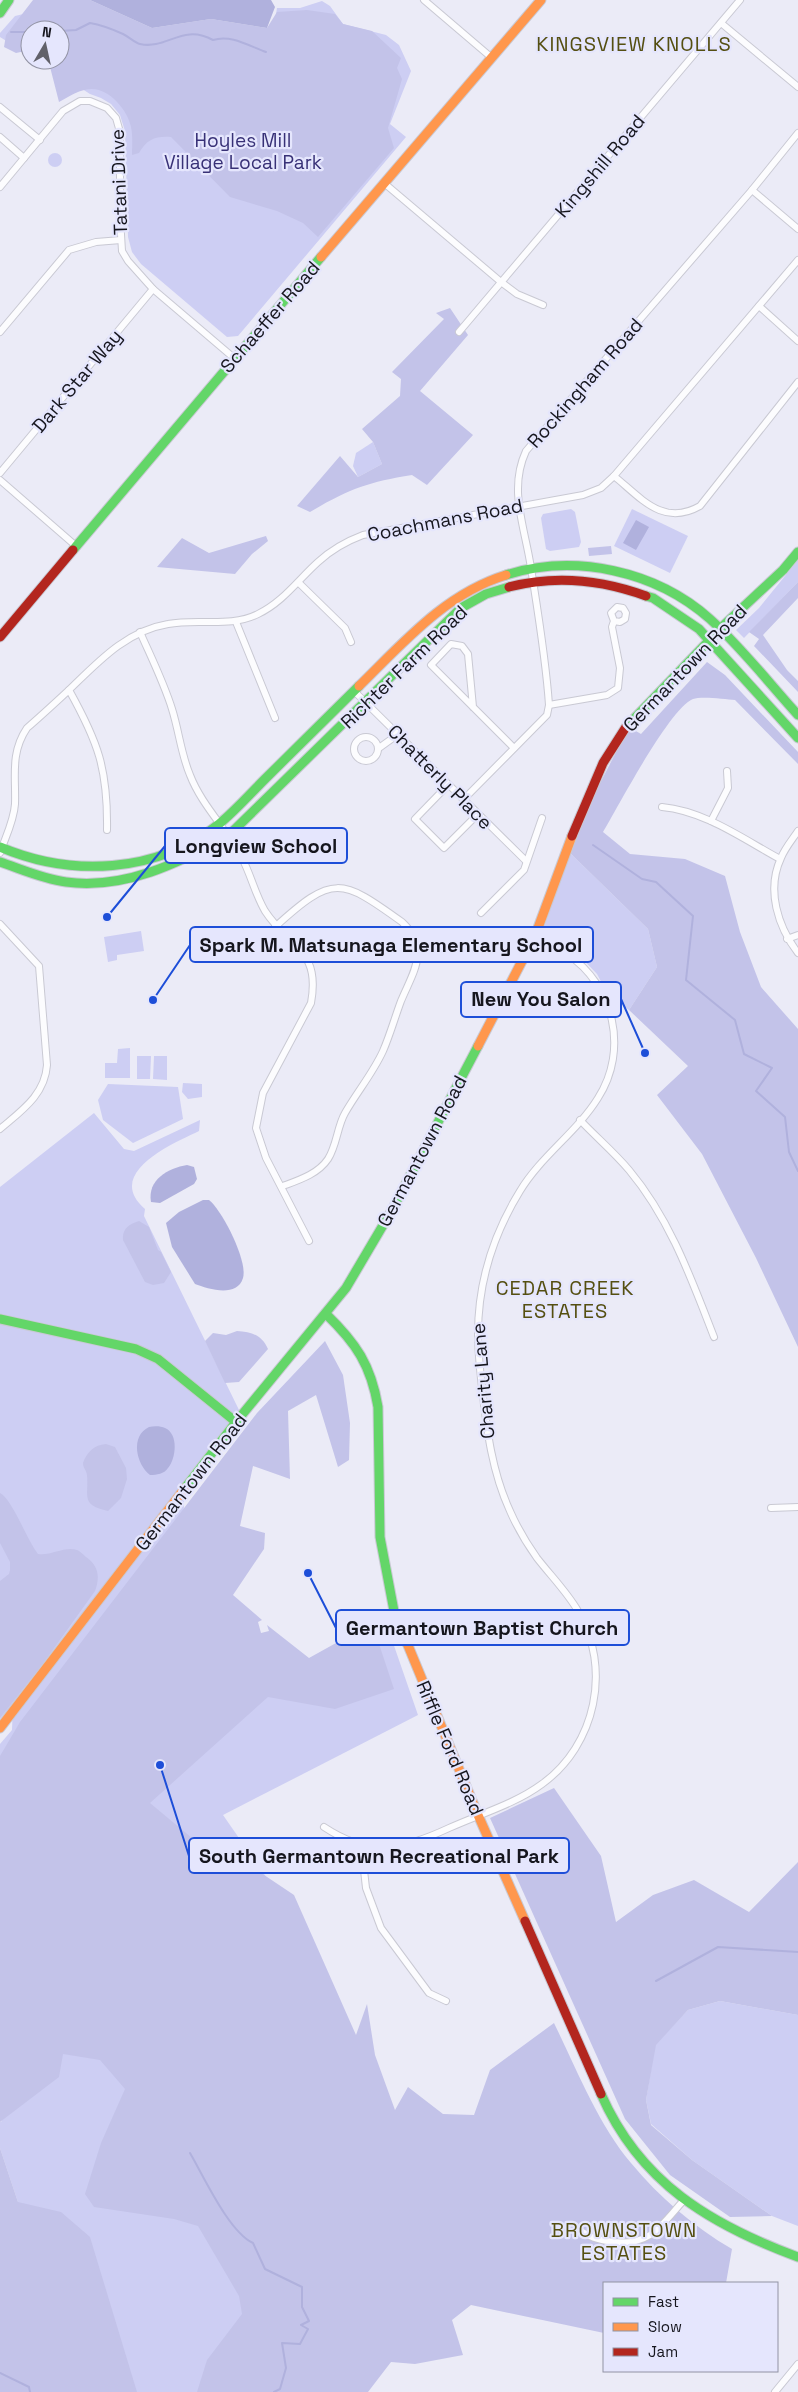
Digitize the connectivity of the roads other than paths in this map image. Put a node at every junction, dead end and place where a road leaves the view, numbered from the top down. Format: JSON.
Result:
{"nodes":[{"id":1,"x":9,"y":0,"type":"edge"},
{"id":2,"x":424,"y":0,"type":"edge"},
{"id":3,"x":542,"y":0,"type":"edge"},
{"id":4,"x":740,"y":0,"type":"edge"},
{"id":5,"x":0,"y":13,"type":"edge"},
{"id":6,"x":721,"y":23,"type":"junction"},
{"id":7,"x":492,"y":58,"type":"junction"},
{"id":8,"x":798,"y":87,"type":"edge"},
{"id":9,"x":0,"y":107,"type":"edge"},
{"id":10,"x":798,"y":133,"type":"edge"},
{"id":11,"x":0,"y":137,"type":"edge"},
{"id":12,"x":40,"y":140,"type":"junction"},
{"id":13,"x":24,"y":158,"type":"junction"},
{"id":14,"x":384,"y":184,"type":"junction"},
{"id":15,"x":0,"y":187,"type":"edge"},
{"id":16,"x":752,"y":190,"type":"junction"},
{"id":17,"x":798,"y":229,"type":"edge"},
{"id":18,"x":121,"y":240,"type":"junction"},
{"id":19,"x":798,"y":260,"type":"edge"},
{"id":20,"x":501,"y":282,"type":"junction"},
{"id":21,"x":153,"y":289,"type":"junction"},
{"id":22,"x":543,"y":305,"type":"dead end"},
{"id":23,"x":759,"y":306,"type":"junction"},
{"id":24,"x":0,"y":332,"type":"edge"},
{"id":25,"x":459,"y":332,"type":"dead end"},
{"id":26,"x":798,"y":341,"type":"edge"},
{"id":27,"x":234,"y":358,"type":"junction"},
{"id":28,"x":798,"y":382,"type":"edge"},
{"id":29,"x":0,"y":473,"type":"edge"},
{"id":30,"x":614,"y":476,"type":"junction"},
{"id":31,"x":0,"y":480,"type":"edge"},
{"id":32,"x":519,"y":506,"type":"junction"},
{"id":33,"x":76,"y":546,"type":"junction"},
{"id":34,"x":798,"y":552,"type":"edge"},
{"id":35,"x":531,"y":568,"type":"junction"},
{"id":36,"x":533,"y":582,"type":"junction"},
{"id":37,"x":299,"y":583,"type":"junction"},
{"id":38,"x":614,"y":620,"type":"dead end"},
{"id":39,"x":236,"y":622,"type":"junction"},
{"id":40,"x":720,"y":629,"type":"junction"},
{"id":41,"x":140,"y":632,"type":"junction"},
{"id":42,"x":0,"y":637,"type":"edge"},
{"id":43,"x":351,"y":642,"type":"dead end"},
{"id":44,"x":709,"y":642,"type":"junction"},
{"id":45,"x":69,"y":690,"type":"junction"},
{"id":46,"x":354,"y":691,"type":"junction"},
{"id":47,"x":365,"y":703,"type":"junction"},
{"id":48,"x":550,"y":706,"type":"junction"},
{"id":49,"x":473,"y":707,"type":"junction"},
{"id":50,"x":798,"y":715,"type":"edge"},
{"id":51,"x":275,"y":718,"type":"dead end"},
{"id":52,"x":397,"y":734,"type":"junction"},
{"id":53,"x":798,"y":738,"type":"edge"},
{"id":54,"x":379,"y":748,"type":"dead end"},
{"id":55,"x":514,"y":748,"type":"junction"},
{"id":56,"x":728,"y":771,"type":"dead end"},
{"id":57,"x":448,"y":785,"type":"junction"},
{"id":58,"x":463,"y":800,"type":"junction"},
{"id":59,"x":662,"y":807,"type":"dead end"},
{"id":60,"x":478,"y":814,"type":"junction"},
{"id":61,"x":542,"y":818,"type":"dead end"},
{"id":62,"x":711,"y":821,"type":"junction"},
{"id":63,"x":219,"y":824,"type":"junction"},
{"id":64,"x":107,"y":830,"type":"dead end"},
{"id":65,"x":798,"y":831,"type":"edge"},
{"id":66,"x":228,"y":836,"type":"junction"},
{"id":67,"x":1,"y":849,"type":"edge"},
{"id":68,"x":780,"y":859,"type":"junction"},
{"id":69,"x":526,"y":861,"type":"junction"},
{"id":70,"x":0,"y":862,"type":"edge"},
{"id":71,"x":481,"y":913,"type":"dead end"},
{"id":72,"x":0,"y":924,"type":"edge"},
{"id":73,"x":276,"y":926,"type":"junction"},
{"id":74,"x":798,"y":935,"type":"edge"},
{"id":75,"x":535,"y":936,"type":"junction"},
{"id":76,"x":787,"y":939,"type":"junction"},
{"id":77,"x":798,"y":953,"type":"edge"},
{"id":78,"x":580,"y":1120,"type":"junction"},
{"id":79,"x":0,"y":1129,"type":"edge"},
{"id":80,"x":283,"y":1186,"type":"junction"},
{"id":81,"x":310,"y":1241,"type":"dead end"},
{"id":82,"x":326,"y":1314,"type":"junction"},
{"id":83,"x":0,"y":1319,"type":"edge"},
{"id":84,"x":714,"y":1337,"type":"dead end"},
{"id":85,"x":236,"y":1422,"type":"junction"},
{"id":86,"x":798,"y":1507,"type":"edge"},
{"id":87,"x":772,"y":1508,"type":"dead end"},
{"id":88,"x":0,"y":1728,"type":"edge"},
{"id":89,"x":478,"y":1815,"type":"junction"},
{"id":90,"x":324,"y":1827,"type":"dead end"},
{"id":91,"x":366,"y":1846,"type":"junction"},
{"id":92,"x":446,"y":2001,"type":"dead end"},
{"id":93,"x":683,"y":2201,"type":"junction"},
{"id":94,"x":577,"y":2228,"type":"dead end"},
{"id":95,"x":798,"y":2257,"type":"edge"},
{"id":96,"x":798,"y":2364,"type":"edge"},
{"id":97,"x":775,"y":2392,"type":"edge"}],
"edges":[{"from":1,"to":5,"type":"main road"},
{"from":2,"to":7,"type":"street"},
{"from":3,"to":7,"type":"main road","name":"Schaeffer Road"},
{"from":4,"to":6,"type":"street","name":"Kingshill Road"},
{"from":6,"to":8,"type":"street"},
{"from":6,"to":20,"type":"street","name":"Kingshill Road"},
{"from":7,"to":14,"type":"main road","name":"Schaeffer Road"},
{"from":9,"to":12,"type":"street"},
{"from":10,"to":16,"type":"street","name":"Rockingham Road"},
{"from":11,"to":13,"type":"street"},
{"from":12,"to":13,"type":"street","name":"Tatani Drive"},
{"from":12,"to":18,"type":"street","name":"Tatani Drive"},
{"from":13,"to":15,"type":"street","name":"Tatani Drive"},
{"from":14,"to":20,"type":"street"},
{"from":14,"to":27,"type":"main road","name":"Schaeffer Road"},
{"from":16,"to":17,"type":"street"},
{"from":16,"to":32,"type":"street","name":"Rockingham Road"},
{"from":18,"to":21,"type":"street","name":"Tatani Drive"},
{"from":18,"to":24,"type":"street"},
{"from":19,"to":23,"type":"street","name":"Coachmans Road"},
{"from":20,"to":22,"type":"street"},
{"from":20,"to":25,"type":"street","name":"Kingshill Road"},
{"from":21,"to":27,"type":"street","name":"Tatani Drive"},
{"from":21,"to":29,"type":"street","name":"Dark Star Way"},
{"from":23,"to":26,"type":"street"},
{"from":23,"to":30,"type":"street","name":"Coachmans Road"},
{"from":27,"to":33,"type":"main road","name":"Schaeffer Road"},
{"from":28,"to":30,"type":"street"},
{"from":30,"to":32,"type":"street","name":"Coachmans Road"},
{"from":31,"to":33,"type":"street"},
{"from":32,"to":35,"type":"street","name":"Rockingham Road"},
{"from":32,"to":37,"type":"street","name":"Coachmans Road"},
{"from":33,"to":42,"type":"main road","name":"Schaeffer Road"},
{"from":34,"to":40,"type":"main road","name":"Germantown Road"},
{"from":35,"to":36,"type":"street","name":"Rockingham Road"},
{"from":35,"to":40,"type":"main road","name":"Richter Farm Road"},
{"from":35,"to":46,"type":"main road","name":"Richter Farm Road"},
{"from":36,"to":44,"type":"main road","name":"Richter Farm Road"},
{"from":36,"to":47,"type":"main road","name":"Richter Farm Road"},
{"from":36,"to":48,"type":"street","name":"Rockingham Road"},
{"from":37,"to":39,"type":"street","name":"Coachmans Road"},
{"from":37,"to":43,"type":"street"},
{"from":38,"to":48,"type":"street"},
{"from":39,"to":41,"type":"street","name":"Coachmans Road"},
{"from":39,"to":51,"type":"street"},
{"from":40,"to":44,"type":"main road","name":"Germantown Road"},
{"from":40,"to":50,"type":"main road","name":"Richter Farm Road"},
{"from":41,"to":45,"type":"street","name":"Coachmans Road"},
{"from":41,"to":63,"type":"street"},
{"from":44,"to":53,"type":"main road","name":"Richter Farm Road"},
{"from":44,"to":75,"type":"main road","name":"Germantown Road"},
{"from":45,"to":64,"type":"street"},
{"from":45,"to":67,"type":"street","name":"Coachmans Road"},
{"from":46,"to":47,"type":"street","name":"Chatterly Place"},
{"from":46,"to":63,"type":"main road","name":"Richter Farm Road"},
{"from":47,"to":52,"type":"street","name":"Chatterly Place"},
{"from":47,"to":66,"type":"main road","name":"Richter Farm Road"},
{"from":48,"to":55,"type":"street"},
{"from":49,"to":49,"type":"street"},
{"from":49,"to":55,"type":"street"},
{"from":52,"to":54,"type":"street"},
{"from":52,"to":57,"type":"street","name":"Chatterly Place"},
{"from":55,"to":58,"type":"street"},
{"from":56,"to":62,"type":"street"},
{"from":57,"to":58,"type":"street","name":"Chatterly Place"},
{"from":57,"to":60,"type":"street"},
{"from":58,"to":60,"type":"street","name":"Chatterly Place"},
{"from":59,"to":62,"type":"street"},
{"from":60,"to":69,"type":"street","name":"Chatterly Place"},
{"from":61,"to":69,"type":"street"},
{"from":62,"to":68,"type":"street"},
{"from":63,"to":66,"type":"street"},
{"from":63,"to":67,"type":"main road","name":"Richter Farm Road"},
{"from":65,"to":68,"type":"street"},
{"from":66,"to":70,"type":"main road","name":"Richter Farm Road"},
{"from":66,"to":73,"type":"street"},
{"from":68,"to":76,"type":"street"},
{"from":69,"to":71,"type":"street"},
{"from":72,"to":79,"type":"street"},
{"from":73,"to":80,"type":"street"},
{"from":73,"to":80,"type":"street"},
{"from":74,"to":76,"type":"street"},
{"from":75,"to":78,"type":"street","name":"Charity Lane"},
{"from":75,"to":82,"type":"main road","name":"Germantown Road"},
{"from":76,"to":77,"type":"street"},
{"from":78,"to":84,"type":"street"},
{"from":78,"to":89,"type":"street","name":"Charity Lane"},
{"from":80,"to":81,"type":"street"},
{"from":82,"to":85,"type":"main road","name":"Germantown Road"},
{"from":82,"to":89,"type":"main road","name":"Riffle Ford Road"},
{"from":83,"to":85,"type":"main road"},
{"from":85,"to":88,"type":"main road","name":"Germantown Road"},
{"from":86,"to":87,"type":"street"},
{"from":89,"to":91,"type":"street","name":"Charity Lane"},
{"from":89,"to":93,"type":"main road","name":"Riffle Ford Road"},
{"from":90,"to":91,"type":"street","name":"Charity Lane"},
{"from":91,"to":92,"type":"street"},
{"from":93,"to":94,"type":"street"},
{"from":93,"to":95,"type":"main road","name":"Riffle Ford Road"},
{"from":96,"to":97,"type":"street"}]}
